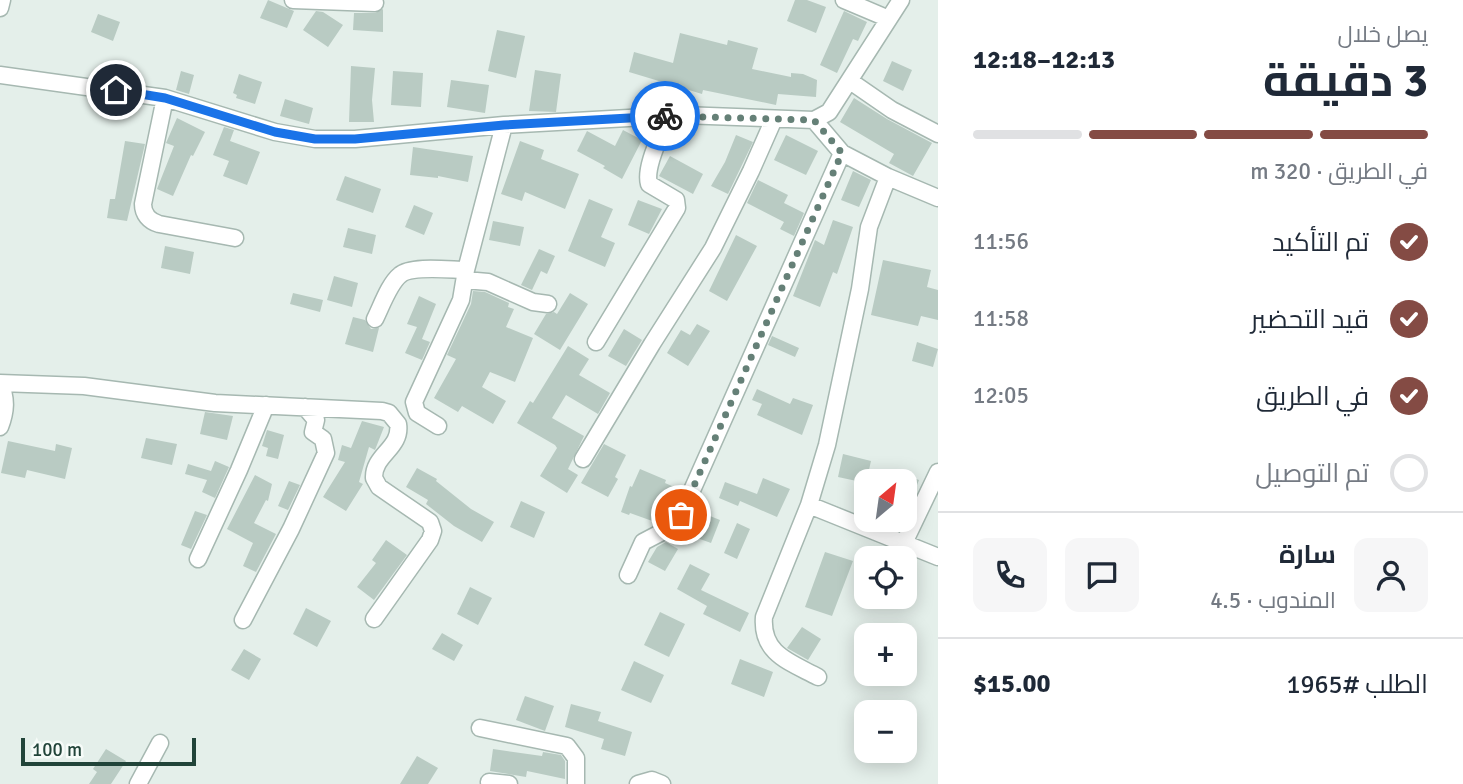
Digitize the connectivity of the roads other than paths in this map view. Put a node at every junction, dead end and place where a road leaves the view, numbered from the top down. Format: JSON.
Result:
{"nodes":[{"id":1,"x":2,"y":0,"type":"edge"},
{"id":2,"x":293,"y":0,"type":"edge"},
{"id":3,"x":844,"y":0,"type":"edge"},
{"id":4,"x":901,"y":0,"type":"edge"},
{"id":5,"x":375,"y":3,"type":"dead end"},
{"id":6,"x":0,"y":8,"type":"edge"},
{"id":7,"x":889,"y":19,"type":"junction"},
{"id":8,"x":0,"y":75,"type":"edge"},
{"id":9,"x":850,"y":81,"type":"junction"},
{"id":10,"x":165,"y":98,"type":"junction"},
{"id":11,"x":668,"y":116,"type":"junction"},
{"id":12,"x":774,"y":119,"type":"junction"},
{"id":13,"x":814,"y":120,"type":"junction"},
{"id":14,"x":504,"y":125,"type":"junction"},
{"id":15,"x":938,"y":134,"type":"edge"},
{"id":16,"x":842,"y":153,"type":"junction"},
{"id":17,"x":888,"y":177,"type":"junction"},
{"id":18,"x":938,"y":198,"type":"edge"},
{"id":19,"x":235,"y":238,"type":"dead end"},
{"id":20,"x":466,"y":275,"type":"junction"},
{"id":21,"x":548,"y":304,"type":"dead end"},
{"id":22,"x":375,"y":318,"type":"dead end"},
{"id":23,"x":596,"y":342,"type":"dead end"},
{"id":24,"x":265,"y":405,"type":"junction"},
{"id":25,"x":305,"y":407,"type":"junction"},
{"id":26,"x":438,"y":426,"type":"dead end"},
{"id":27,"x":0,"y":427,"type":"edge"},
{"id":28,"x":583,"y":459,"type":"dead end"},
{"id":29,"x":938,"y":472,"type":"edge"},
{"id":30,"x":809,"y":505,"type":"junction"},
{"id":31,"x":904,"y":543,"type":"junction"},
{"id":32,"x":938,"y":557,"type":"edge"},
{"id":33,"x":198,"y":559,"type":"dead end"},
{"id":34,"x":628,"y":575,"type":"dead end"},
{"id":35,"x":374,"y":619,"type":"dead end"},
{"id":36,"x":243,"y":620,"type":"dead end"},
{"id":37,"x":818,"y":677,"type":"dead end"},
{"id":38,"x":480,"y":728,"type":"dead end"},
{"id":39,"x":160,"y":743,"type":"dead end"},
{"id":40,"x":488,"y":782,"type":"dead end"},
{"id":41,"x":138,"y":784,"type":"edge"},
{"id":42,"x":509,"y":784,"type":"edge"},
{"id":43,"x":576,"y":784,"type":"edge"},
{"id":44,"x":638,"y":784,"type":"edge"},
{"id":45,"x":662,"y":784,"type":"edge"}],
"edges":[{"from":1,"to":6,"type":"street"},
{"from":2,"to":5,"type":"street"},
{"from":3,"to":7,"type":"street"},
{"from":4,"to":7,"type":"street"},
{"from":7,"to":9,"type":"street"},
{"from":8,"to":10,"type":"street"},
{"from":9,"to":13,"type":"street"},
{"from":9,"to":15,"type":"street"},
{"from":10,"to":14,"type":"street"},
{"from":10,"to":19,"type":"street"},
{"from":11,"to":12,"type":"street"},
{"from":11,"to":14,"type":"street"},
{"from":11,"to":23,"type":"street"},
{"from":12,"to":13,"type":"street"},
{"from":12,"to":28,"type":"street"},
{"from":13,"to":16,"type":"street"},
{"from":14,"to":20,"type":"street"},
{"from":16,"to":17,"type":"street"},
{"from":16,"to":34,"type":"street"},
{"from":17,"to":18,"type":"street"},
{"from":17,"to":30,"type":"street"},
{"from":20,"to":21,"type":"street"},
{"from":20,"to":22,"type":"street"},
{"from":20,"to":26,"type":"street"},
{"from":24,"to":25,"type":"street"},
{"from":24,"to":27,"type":"street"},
{"from":24,"to":33,"type":"street"},
{"from":25,"to":35,"type":"street"},
{"from":25,"to":36,"type":"street"},
{"from":29,"to":31,"type":"street"},
{"from":30,"to":31,"type":"street"},
{"from":30,"to":37,"type":"street"},
{"from":31,"to":32,"type":"street"},
{"from":38,"to":43,"type":"street"},
{"from":39,"to":41,"type":"street"},
{"from":40,"to":42,"type":"street"},
{"from":44,"to":45,"type":"street"}]}
